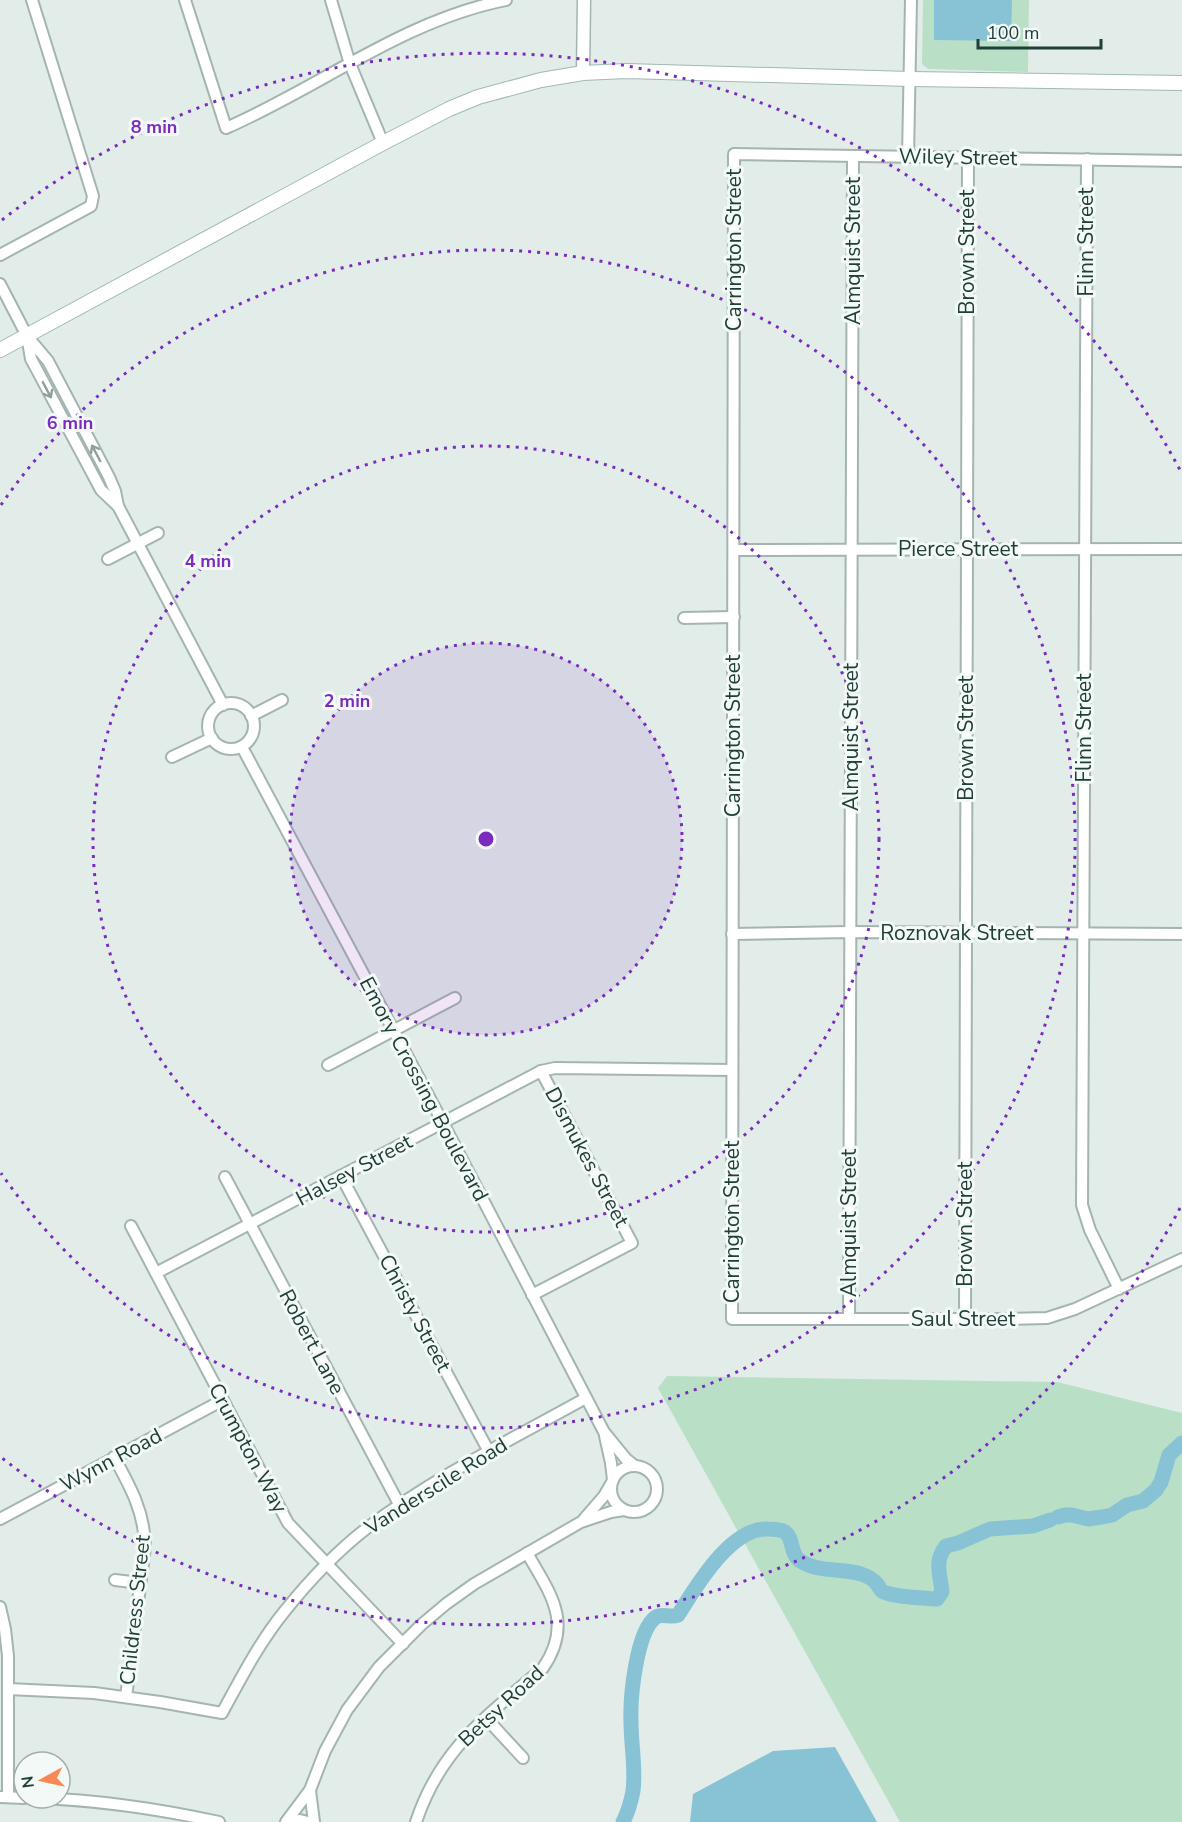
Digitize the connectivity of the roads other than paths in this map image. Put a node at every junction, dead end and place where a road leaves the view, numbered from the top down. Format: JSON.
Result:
{"nodes":[{"id":1,"x":32,"y":0,"type":"edge"},
{"id":2,"x":185,"y":0,"type":"edge"},
{"id":3,"x":331,"y":0,"type":"edge"},
{"id":4,"x":506,"y":0,"type":"edge"},
{"id":5,"x":584,"y":0,"type":"edge"},
{"id":6,"x":911,"y":0,"type":"edge"},
{"id":7,"x":350,"y":64,"type":"junction"},
{"id":8,"x":583,"y":73,"type":"junction"},
{"id":9,"x":910,"y":79,"type":"junction"},
{"id":10,"x":1182,"y":83,"type":"edge"},
{"id":11,"x":383,"y":143,"type":"junction"},
{"id":12,"x":734,"y":154,"type":"joint"},
{"id":13,"x":853,"y":156,"type":"junction"},
{"id":14,"x":908,"y":157,"type":"junction"},
{"id":15,"x":968,"y":157,"type":"junction"},
{"id":16,"x":1087,"y":159,"type":"junction"},
{"id":17,"x":1182,"y":161,"type":"edge"},
{"id":18,"x":0,"y":255,"type":"edge"},
{"id":19,"x":0,"y":285,"type":"edge"},
{"id":20,"x":27,"y":336,"type":"junction"},
{"id":21,"x":0,"y":350,"type":"edge"},
{"id":22,"x":158,"y":532,"type":"dead end"},
{"id":23,"x":137,"y":544,"type":"junction"},
{"id":24,"x":966,"y":549,"type":"junction"},
{"id":25,"x":1085,"y":549,"type":"junction"},
{"id":26,"x":1182,"y":549,"type":"edge"},
{"id":27,"x":734,"y":550,"type":"junction"},
{"id":28,"x":851,"y":550,"type":"junction"},
{"id":29,"x":108,"y":559,"type":"dead end"},
{"id":30,"x":734,"y":616,"type":"junction"},
{"id":31,"x":684,"y":618,"type":"dead end"},
{"id":32,"x":282,"y":700,"type":"dead end"},
{"id":33,"x":223,"y":705,"type":"junction"},
{"id":34,"x":251,"y":716,"type":"junction"},
{"id":35,"x":212,"y":738,"type":"junction"},
{"id":36,"x":242,"y":747,"type":"junction"},
{"id":37,"x":172,"y":757,"type":"dead end"},
{"id":38,"x":850,"y":932,"type":"junction"},
{"id":39,"x":967,"y":933,"type":"junction"},
{"id":40,"x":732,"y":934,"type":"junction"},
{"id":41,"x":1083,"y":934,"type":"junction"},
{"id":42,"x":1182,"y":934,"type":"edge"},
{"id":43,"x":455,"y":998,"type":"dead end"},
{"id":44,"x":393,"y":1030,"type":"junction"},
{"id":45,"x":328,"y":1065,"type":"dead end"},
{"id":46,"x":732,"y":1070,"type":"junction"},
{"id":47,"x":542,"y":1071,"type":"junction"},
{"id":48,"x":443,"y":1123,"type":"junction"},
{"id":49,"x":341,"y":1176,"type":"junction"},
{"id":50,"x":225,"y":1177,"type":"dead end"},
{"id":51,"x":249,"y":1224,"type":"junction"},
{"id":52,"x":130,"y":1226,"type":"dead end"},
{"id":53,"x":1182,"y":1259,"type":"edge"},
{"id":54,"x":156,"y":1273,"type":"junction"},
{"id":55,"x":1119,"y":1289,"type":"junction"},
{"id":56,"x":532,"y":1295,"type":"junction"},
{"id":57,"x":732,"y":1319,"type":"joint"},
{"id":58,"x":849,"y":1319,"type":"junction"},
{"id":59,"x":965,"y":1319,"type":"junction"},
{"id":60,"x":586,"y":1398,"type":"junction"},
{"id":61,"x":223,"y":1400,"type":"junction"},
{"id":62,"x":604,"y":1432,"type":"junction"},
{"id":63,"x":488,"y":1450,"type":"junction"},
{"id":64,"x":114,"y":1457,"type":"junction"},
{"id":65,"x":635,"y":1466,"type":"junction"},
{"id":66,"x":612,"y":1482,"type":"junction"},
{"id":67,"x":400,"y":1506,"type":"junction"},
{"id":68,"x":624,"y":1510,"type":"junction"},
{"id":69,"x":0,"y":1520,"type":"edge"},
{"id":70,"x":581,"y":1522,"type":"junction"},
{"id":71,"x":527,"y":1553,"type":"junction"},
{"id":72,"x":327,"y":1565,"type":"junction"},
{"id":73,"x":115,"y":1580,"type":"dead end"},
{"id":74,"x":141,"y":1583,"type":"junction"},
{"id":75,"x":0,"y":1607,"type":"edge"},
{"id":76,"x":403,"y":1644,"type":"junction"},
{"id":77,"x":8,"y":1689,"type":"junction"},
{"id":78,"x":126,"y":1697,"type":"junction"},
{"id":79,"x":486,"y":1718,"type":"junction"},
{"id":80,"x":523,"y":1758,"type":"dead end"},
{"id":81,"x":310,"y":1790,"type":"junction"},
{"id":82,"x":4,"y":1797,"type":"edge"},
{"id":83,"x":72,"y":1799,"type":"edge"},
{"id":84,"x":219,"y":1822,"type":"edge"},
{"id":85,"x":287,"y":1822,"type":"edge"},
{"id":86,"x":308,"y":1822,"type":"edge"},
{"id":87,"x":314,"y":1822,"type":"edge"},
{"id":88,"x":416,"y":1822,"type":"edge"}],
"edges":[{"from":1,"to":18,"type":"street"},
{"from":2,"to":7,"type":"street"},
{"from":3,"to":7,"type":"street"},
{"from":4,"to":7,"type":"street"},
{"from":5,"to":8,"type":"street"},
{"from":6,"to":9,"type":"street"},
{"from":7,"to":11,"type":"street"},
{"from":8,"to":9,"type":"main road"},
{"from":8,"to":11,"type":"main road"},
{"from":9,"to":10,"type":"main road"},
{"from":9,"to":14,"type":"street"},
{"from":11,"to":20,"type":"main road"},
{"from":12,"to":13,"type":"street","name":"Wiley Street"},
{"from":12,"to":27,"type":"street","name":"Carrington Street"},
{"from":13,"to":14,"type":"street","name":"Wiley Street"},
{"from":13,"to":28,"type":"street","name":"Almquist Street"},
{"from":14,"to":15,"type":"street","name":"Wiley Street"},
{"from":15,"to":16,"type":"street","name":"Wiley Street"},
{"from":15,"to":24,"type":"street","name":"Brown Street"},
{"from":16,"to":17,"type":"street","name":"Wiley Street"},
{"from":16,"to":25,"type":"street","name":"Flinn Street"},
{"from":19,"to":20,"type":"street"},
{"from":20,"to":21,"type":"main road"},
{"from":20,"to":23,"type":"street"},
{"from":22,"to":23,"type":"street"},
{"from":23,"to":29,"type":"street"},
{"from":23,"to":33,"type":"street"},
{"from":24,"to":25,"type":"street","name":"Pierce Street"},
{"from":24,"to":28,"type":"street","name":"Pierce Street"},
{"from":24,"to":39,"type":"street","name":"Brown Street"},
{"from":25,"to":26,"type":"street","name":"Pierce Street"},
{"from":25,"to":41,"type":"street","name":"Flinn Street"},
{"from":27,"to":28,"type":"street","name":"Pierce Street"},
{"from":27,"to":30,"type":"street","name":"Carrington Street"},
{"from":28,"to":38,"type":"street","name":"Almquist Street"},
{"from":30,"to":31,"type":"street"},
{"from":30,"to":40,"type":"street","name":"Carrington Street"},
{"from":32,"to":34,"type":"street"},
{"from":33,"to":34,"type":"street"},
{"from":33,"to":35,"type":"street"},
{"from":34,"to":36,"type":"street"},
{"from":35,"to":36,"type":"street"},
{"from":35,"to":37,"type":"street"},
{"from":36,"to":44,"type":"street","name":"Emory Crossing Boulevard"},
{"from":38,"to":39,"type":"street","name":"Roznovak Street"},
{"from":38,"to":40,"type":"street","name":"Roznovak Street"},
{"from":38,"to":58,"type":"street","name":"Almquist Street"},
{"from":39,"to":41,"type":"street","name":"Roznovak Street"},
{"from":39,"to":59,"type":"street","name":"Brown Street"},
{"from":40,"to":46,"type":"street","name":"Carrington Street"},
{"from":41,"to":42,"type":"street","name":"Roznovak Street"},
{"from":41,"to":55,"type":"street","name":"Flinn Street"},
{"from":43,"to":44,"type":"street"},
{"from":44,"to":45,"type":"street"},
{"from":44,"to":48,"type":"street","name":"Emory Crossing Boulevard"},
{"from":46,"to":47,"type":"street","name":"Halsey Street"},
{"from":46,"to":57,"type":"street","name":"Carrington Street"},
{"from":47,"to":48,"type":"street","name":"Halsey Street"},
{"from":47,"to":56,"type":"street","name":"Dismukes Street"},
{"from":48,"to":49,"type":"street","name":"Halsey Street"},
{"from":48,"to":56,"type":"street","name":"Emory Crossing Boulevard"},
{"from":49,"to":51,"type":"street","name":"Halsey Street"},
{"from":49,"to":63,"type":"street","name":"Christy Street"},
{"from":50,"to":51,"type":"street","name":"Robert Lane"},
{"from":51,"to":54,"type":"street","name":"Halsey Street"},
{"from":51,"to":67,"type":"street","name":"Robert Lane"},
{"from":52,"to":54,"type":"street","name":"Crumpton Way"},
{"from":53,"to":55,"type":"street","name":"Saul Street"},
{"from":54,"to":61,"type":"street","name":"Crumpton Way"},
{"from":55,"to":59,"type":"street","name":"Saul Street"},
{"from":56,"to":60,"type":"street","name":"Emory Crossing Boulevard"},
{"from":57,"to":58,"type":"street","name":"Saul Street"},
{"from":58,"to":59,"type":"street","name":"Saul Street"},
{"from":60,"to":62,"type":"street","name":"Emory Crossing Boulevard"},
{"from":60,"to":63,"type":"street","name":"Vanderscile Road"},
{"from":61,"to":64,"type":"street","name":"Wynn Road"},
{"from":61,"to":72,"type":"street","name":"Crumpton Way"},
{"from":62,"to":65,"type":"street"},
{"from":62,"to":66,"type":"street"},
{"from":63,"to":67,"type":"street","name":"Vanderscile Road"},
{"from":64,"to":69,"type":"street","name":"Wynn Road"},
{"from":64,"to":74,"type":"street","name":"Childress Street"},
{"from":65,"to":66,"type":"street"},
{"from":65,"to":68,"type":"street"},
{"from":66,"to":68,"type":"street"},
{"from":66,"to":70,"type":"street"},
{"from":67,"to":72,"type":"street","name":"Vanderscile Road"},
{"from":68,"to":70,"type":"street"},
{"from":70,"to":71,"type":"street"},
{"from":71,"to":76,"type":"street"},
{"from":71,"to":79,"type":"street","name":"Betsy Road"},
{"from":72,"to":76,"type":"street","name":"Crumpton Way"},
{"from":72,"to":78,"type":"street","name":"Vanderscile Road"},
{"from":73,"to":74,"type":"street"},
{"from":74,"to":78,"type":"street","name":"Childress Street"},
{"from":75,"to":77,"type":"street"},
{"from":76,"to":81,"type":"street"},
{"from":77,"to":78,"type":"street"},
{"from":77,"to":82,"type":"street"},
{"from":79,"to":80,"type":"street"},
{"from":79,"to":88,"type":"street","name":"Betsy Road"},
{"from":81,"to":85,"type":"street"},
{"from":81,"to":87,"type":"street"},
{"from":83,"to":84,"type":"street"},
{"from":85,"to":86,"type":"street"}]}
